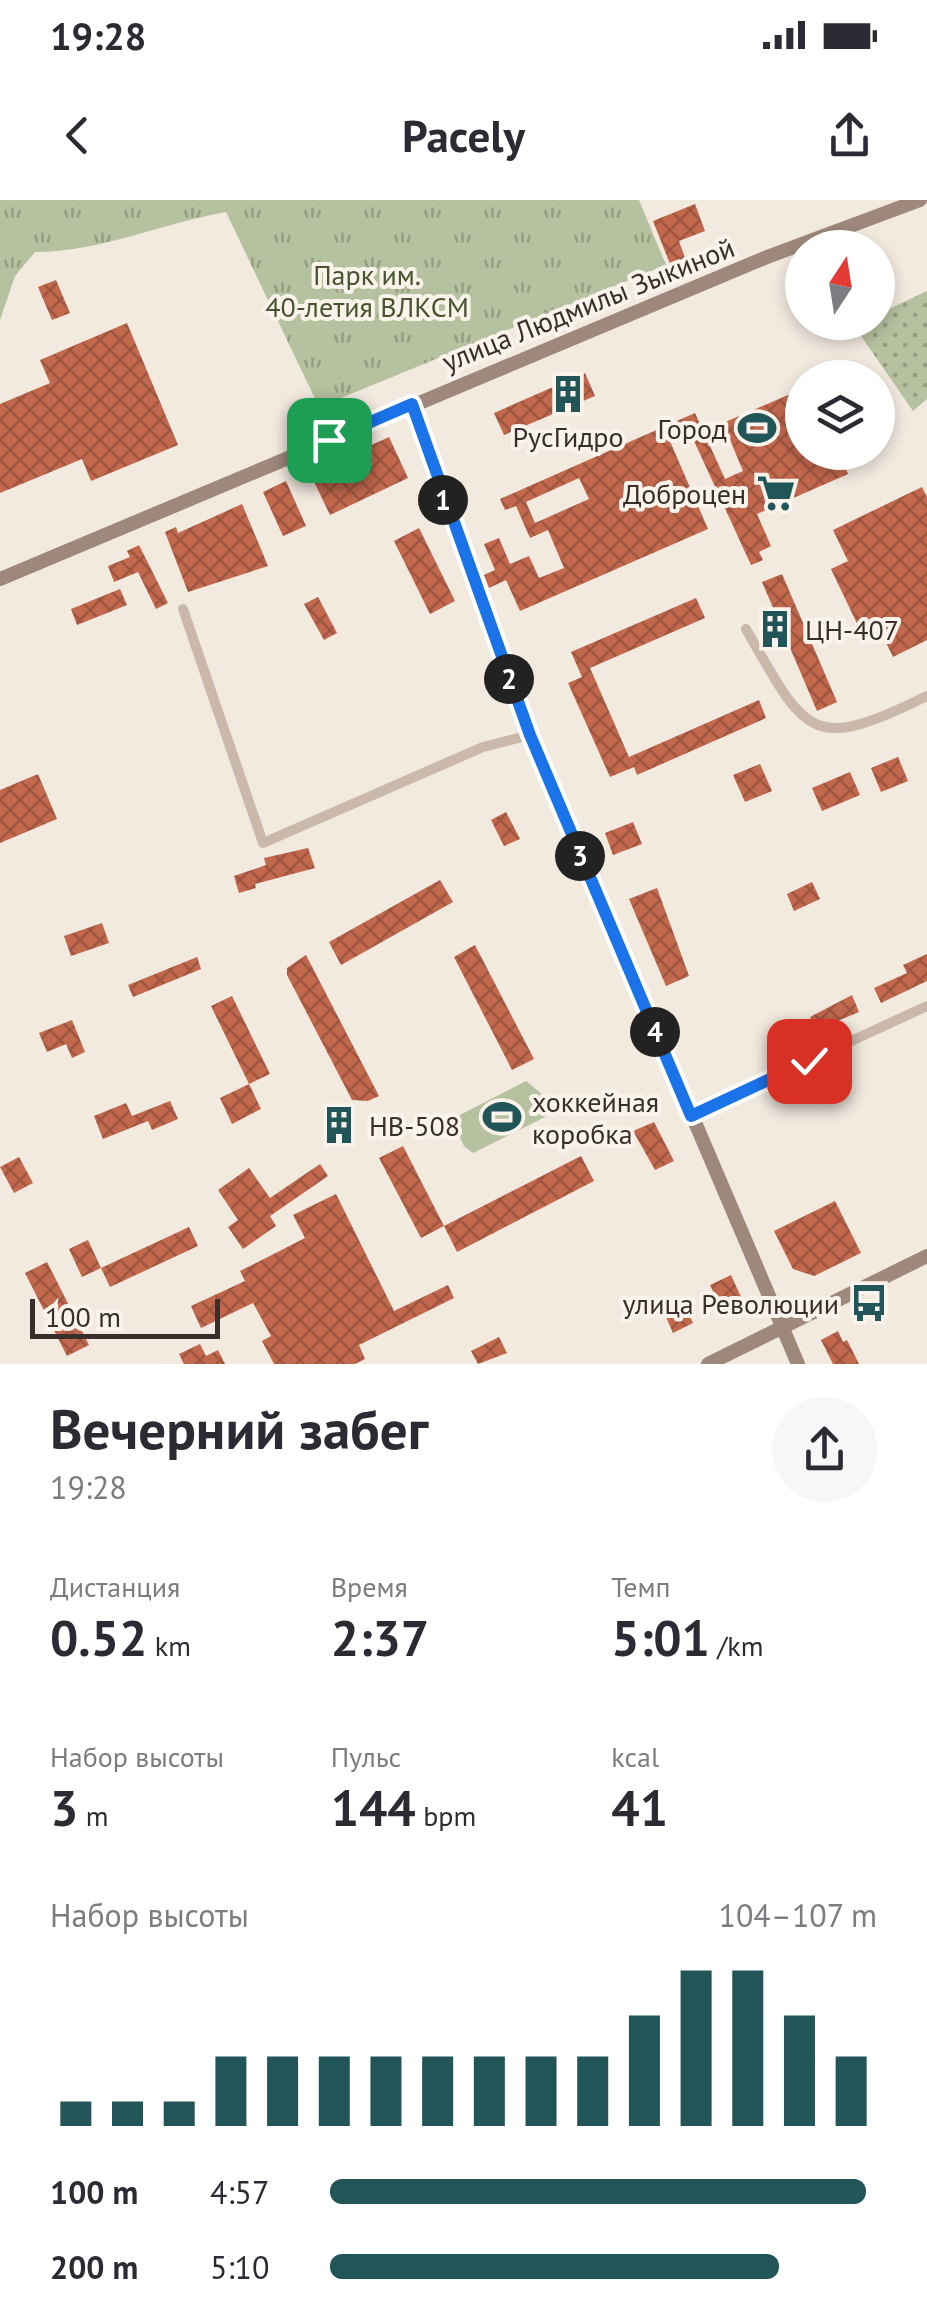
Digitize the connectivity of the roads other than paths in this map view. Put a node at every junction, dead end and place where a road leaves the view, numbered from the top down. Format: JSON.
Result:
{"nodes":[{"id":1,"x":920,"y":200,"type":"edge"},
{"id":2,"x":412,"y":404,"type":"junction"},
{"id":3,"x":0,"y":578,"type":"edge"},
{"id":4,"x":183,"y":609,"type":"dead end"},
{"id":5,"x":746,"y":628,"type":"dead end"},
{"id":6,"x":927,"y":696,"type":"edge"},
{"id":7,"x":530,"y":735,"type":"junction"},
{"id":8,"x":927,"y":1006,"type":"edge"},
{"id":9,"x":691,"y":1116,"type":"junction"},
{"id":10,"x":927,"y":1256,"type":"edge"},
{"id":11,"x":781,"y":1327,"type":"junction"},
{"id":12,"x":708,"y":1364,"type":"edge"},
{"id":13,"x":798,"y":1364,"type":"edge"}],
"edges":[{"from":1,"to":2,"type":"street","name":"улица Людмилы Зыкиной"},
{"from":2,"to":3,"type":"street","name":"улица Людмилы Зыкиной"},
{"from":2,"to":7,"type":"street"},
{"from":4,"to":7,"type":"street"},
{"from":5,"to":6,"type":"street"},
{"from":7,"to":9,"type":"street"},
{"from":8,"to":9,"type":"street"},
{"from":9,"to":11,"type":"street"},
{"from":10,"to":11,"type":"street"},
{"from":11,"to":12,"type":"street"},
{"from":11,"to":13,"type":"street"}]}
